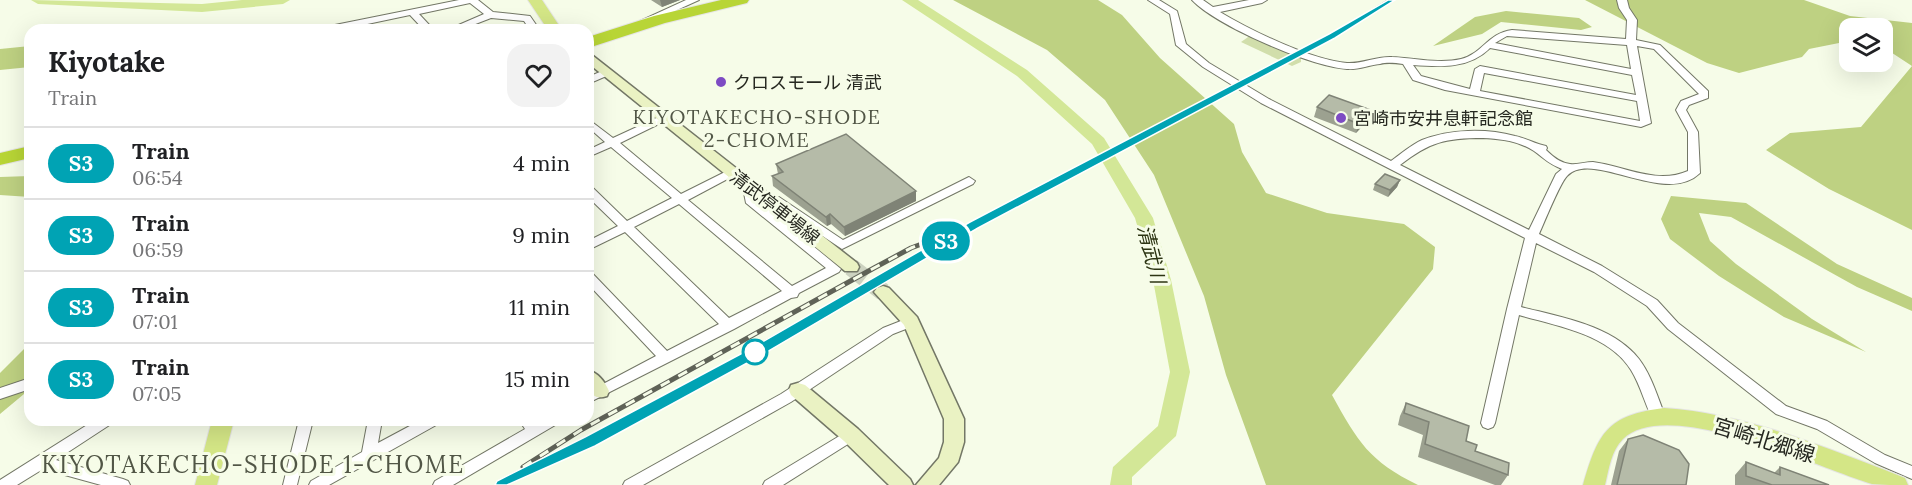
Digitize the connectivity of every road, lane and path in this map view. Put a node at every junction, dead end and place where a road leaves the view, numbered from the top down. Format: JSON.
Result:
{"nodes":[{"id":1,"x":535,"y":0,"type":"edge"},
{"id":2,"x":1152,"y":0,"type":"edge"},
{"id":3,"x":1197,"y":0,"type":"edge"},
{"id":4,"x":1262,"y":0,"type":"edge"},
{"id":5,"x":1622,"y":0,"type":"edge"},
{"id":6,"x":738,"y":1,"type":"edge"},
{"id":7,"x":698,"y":3,"type":"edge"},
{"id":8,"x":1209,"y":11,"type":"junction"},
{"id":9,"x":413,"y":13,"type":"junction"},
{"id":10,"x":490,"y":15,"type":"junction"},
{"id":11,"x":368,"y":24,"type":"edge"},
{"id":12,"x":423,"y":24,"type":"edge"},
{"id":13,"x":467,"y":24,"type":"edge"},
{"id":14,"x":531,"y":24,"type":"edge"},
{"id":15,"x":550,"y":24,"type":"edge"},
{"id":16,"x":594,"y":41,"type":"edge"},
{"id":17,"x":1631,"y":42,"type":"junction"},
{"id":18,"x":1489,"y":45,"type":"junction"},
{"id":19,"x":594,"y":61,"type":"edge"},
{"id":20,"x":1407,"y":63,"type":"junction"},
{"id":21,"x":608,"y":72,"type":"junction"},
{"id":22,"x":1636,"y":73,"type":"junction"},
{"id":23,"x":594,"y":78,"type":"edge"},
{"id":24,"x":1474,"y":93,"type":"junction"},
{"id":25,"x":1642,"y":99,"type":"junction"},
{"id":26,"x":665,"y":117,"type":"junction"},
{"id":27,"x":594,"y":127,"type":"edge"},
{"id":28,"x":612,"y":142,"type":"junction"},
{"id":29,"x":594,"y":151,"type":"edge"},
{"id":30,"x":24,"y":153,"type":"edge"},
{"id":31,"x":0,"y":159,"type":"edge"},
{"id":32,"x":1392,"y":165,"type":"junction"},
{"id":33,"x":1570,"y":168,"type":"junction"},
{"id":34,"x":731,"y":173,"type":"junction"},
{"id":35,"x":969,"y":181,"type":"dead end"},
{"id":36,"x":749,"y":188,"type":"junction"},
{"id":37,"x":594,"y":196,"type":"edge"},
{"id":38,"x":680,"y":199,"type":"junction"},
{"id":39,"x":626,"y":227,"type":"junction"},
{"id":40,"x":1531,"y":238,"type":"junction"},
{"id":41,"x":594,"y":243,"type":"edge"},
{"id":42,"x":851,"y":267,"type":"tunnel mouth"},
{"id":43,"x":594,"y":282,"type":"edge"},
{"id":44,"x":883,"y":292,"type":"tunnel mouth"},
{"id":45,"x":793,"y":294,"type":"junction"},
{"id":46,"x":1513,"y":309,"type":"junction"},
{"id":47,"x":911,"y":322,"type":"junction"},
{"id":48,"x":729,"y":326,"type":"junction"},
{"id":49,"x":666,"y":358,"type":"junction"},
{"id":50,"x":24,"y":385,"type":"edge"},
{"id":51,"x":594,"y":388,"type":"edge"},
{"id":52,"x":798,"y":390,"type":"junction"},
{"id":53,"x":0,"y":394,"type":"edge"},
{"id":54,"x":1659,"y":418,"type":"junction"},
{"id":55,"x":1488,"y":423,"type":"dead end"},
{"id":56,"x":97,"y":426,"type":"edge"},
{"id":57,"x":221,"y":426,"type":"edge"},
{"id":58,"x":305,"y":426,"type":"edge"},
{"id":59,"x":374,"y":426,"type":"edge"},
{"id":60,"x":422,"y":426,"type":"edge"},
{"id":61,"x":528,"y":426,"type":"edge"},
{"id":62,"x":851,"y":435,"type":"junction"},
{"id":63,"x":369,"y":455,"type":"junction"},
{"id":64,"x":41,"y":462,"type":"junction"},
{"id":65,"x":1912,"y":473,"type":"edge"},
{"id":66,"x":5,"y":485,"type":"edge"},
{"id":67,"x":123,"y":485,"type":"edge"},
{"id":68,"x":206,"y":485,"type":"edge"},
{"id":69,"x":290,"y":485,"type":"edge"},
{"id":70,"x":316,"y":485,"type":"edge"},
{"id":71,"x":440,"y":485,"type":"edge"},
{"id":72,"x":630,"y":485,"type":"edge"},
{"id":73,"x":770,"y":485,"type":"edge"},
{"id":74,"x":903,"y":485,"type":"edge"},
{"id":75,"x":926,"y":485,"type":"edge"},
{"id":76,"x":1594,"y":485,"type":"edge"},
{"id":77,"x":1897,"y":485,"type":"edge"}],
"edges":[{"from":1,"to":15,"type":"main road"},
{"from":2,"to":32,"type":"street"},
{"from":3,"to":8,"type":"street"},
{"from":4,"to":8,"type":"street"},
{"from":5,"to":17,"type":"street"},
{"from":6,"to":7,"type":"highway"},
{"from":7,"to":16,"type":"highway"},
{"from":8,"to":20,"type":"street"},
{"from":9,"to":10,"type":"street"},
{"from":9,"to":11,"type":"street"},
{"from":9,"to":12,"type":"street"},
{"from":10,"to":13,"type":"street"},
{"from":10,"to":14,"type":"street"},
{"from":17,"to":18,"type":"street"},
{"from":17,"to":22,"type":"street"},
{"from":17,"to":33,"type":"street"},
{"from":18,"to":20,"type":"street"},
{"from":18,"to":22,"type":"street"},
{"from":19,"to":21,"type":"main road","name":"清武停車場線"},
{"from":20,"to":24,"type":"street"},
{"from":21,"to":23,"type":"street"},
{"from":21,"to":26,"type":"main road","name":"清武停車場線"},
{"from":22,"to":25,"type":"street"},
{"from":24,"to":25,"type":"street"},
{"from":24,"to":25,"type":"street"},
{"from":26,"to":28,"type":"street"},
{"from":26,"to":34,"type":"main road","name":"清武停車場線"},
{"from":27,"to":28,"type":"street"},
{"from":28,"to":29,"type":"street"},
{"from":28,"to":38,"type":"street"},
{"from":30,"to":31,"type":"highway"},
{"from":32,"to":33,"type":"street"},
{"from":32,"to":40,"type":"street"},
{"from":33,"to":40,"type":"street"},
{"from":34,"to":36,"type":"main road","name":"清武停車場線"},
{"from":34,"to":38,"type":"street"},
{"from":35,"to":36,"type":"street"},
{"from":36,"to":42,"type":"main road","name":"清武停車場線"},
{"from":36,"to":45,"type":"street"},
{"from":37,"to":39,"type":"street"},
{"from":38,"to":39,"type":"street"},
{"from":38,"to":45,"type":"street"},
{"from":39,"to":41,"type":"street"},
{"from":39,"to":48,"type":"street"},
{"from":40,"to":46,"type":"street"},
{"from":40,"to":65,"type":"street"},
{"from":43,"to":49,"type":"street"},
{"from":44,"to":47,"type":"main road"},
{"from":45,"to":48,"type":"street"},
{"from":46,"to":54,"type":"street"},
{"from":46,"to":55,"type":"street"},
{"from":47,"to":52,"type":"street"},
{"from":47,"to":75,"type":"main road"},
{"from":48,"to":49,"type":"street"},
{"from":49,"to":51,"type":"street"},
{"from":50,"to":53,"type":"street"},
{"from":52,"to":62,"type":"main road"},
{"from":52,"to":72,"type":"street"},
{"from":54,"to":76,"type":"main road","name":"宮崎北郷線"},
{"from":54,"to":77,"type":"main road","name":"宮崎北郷線"},
{"from":56,"to":64,"type":"street"},
{"from":57,"to":68,"type":"main road"},
{"from":58,"to":69,"type":"street"},
{"from":59,"to":63,"type":"street"},
{"from":60,"to":63,"type":"street"},
{"from":61,"to":71,"type":"street"},
{"from":62,"to":73,"type":"street"},
{"from":62,"to":74,"type":"main road"},
{"from":63,"to":70,"type":"street"},
{"from":64,"to":66,"type":"street"},
{"from":64,"to":67,"type":"street"}]}
